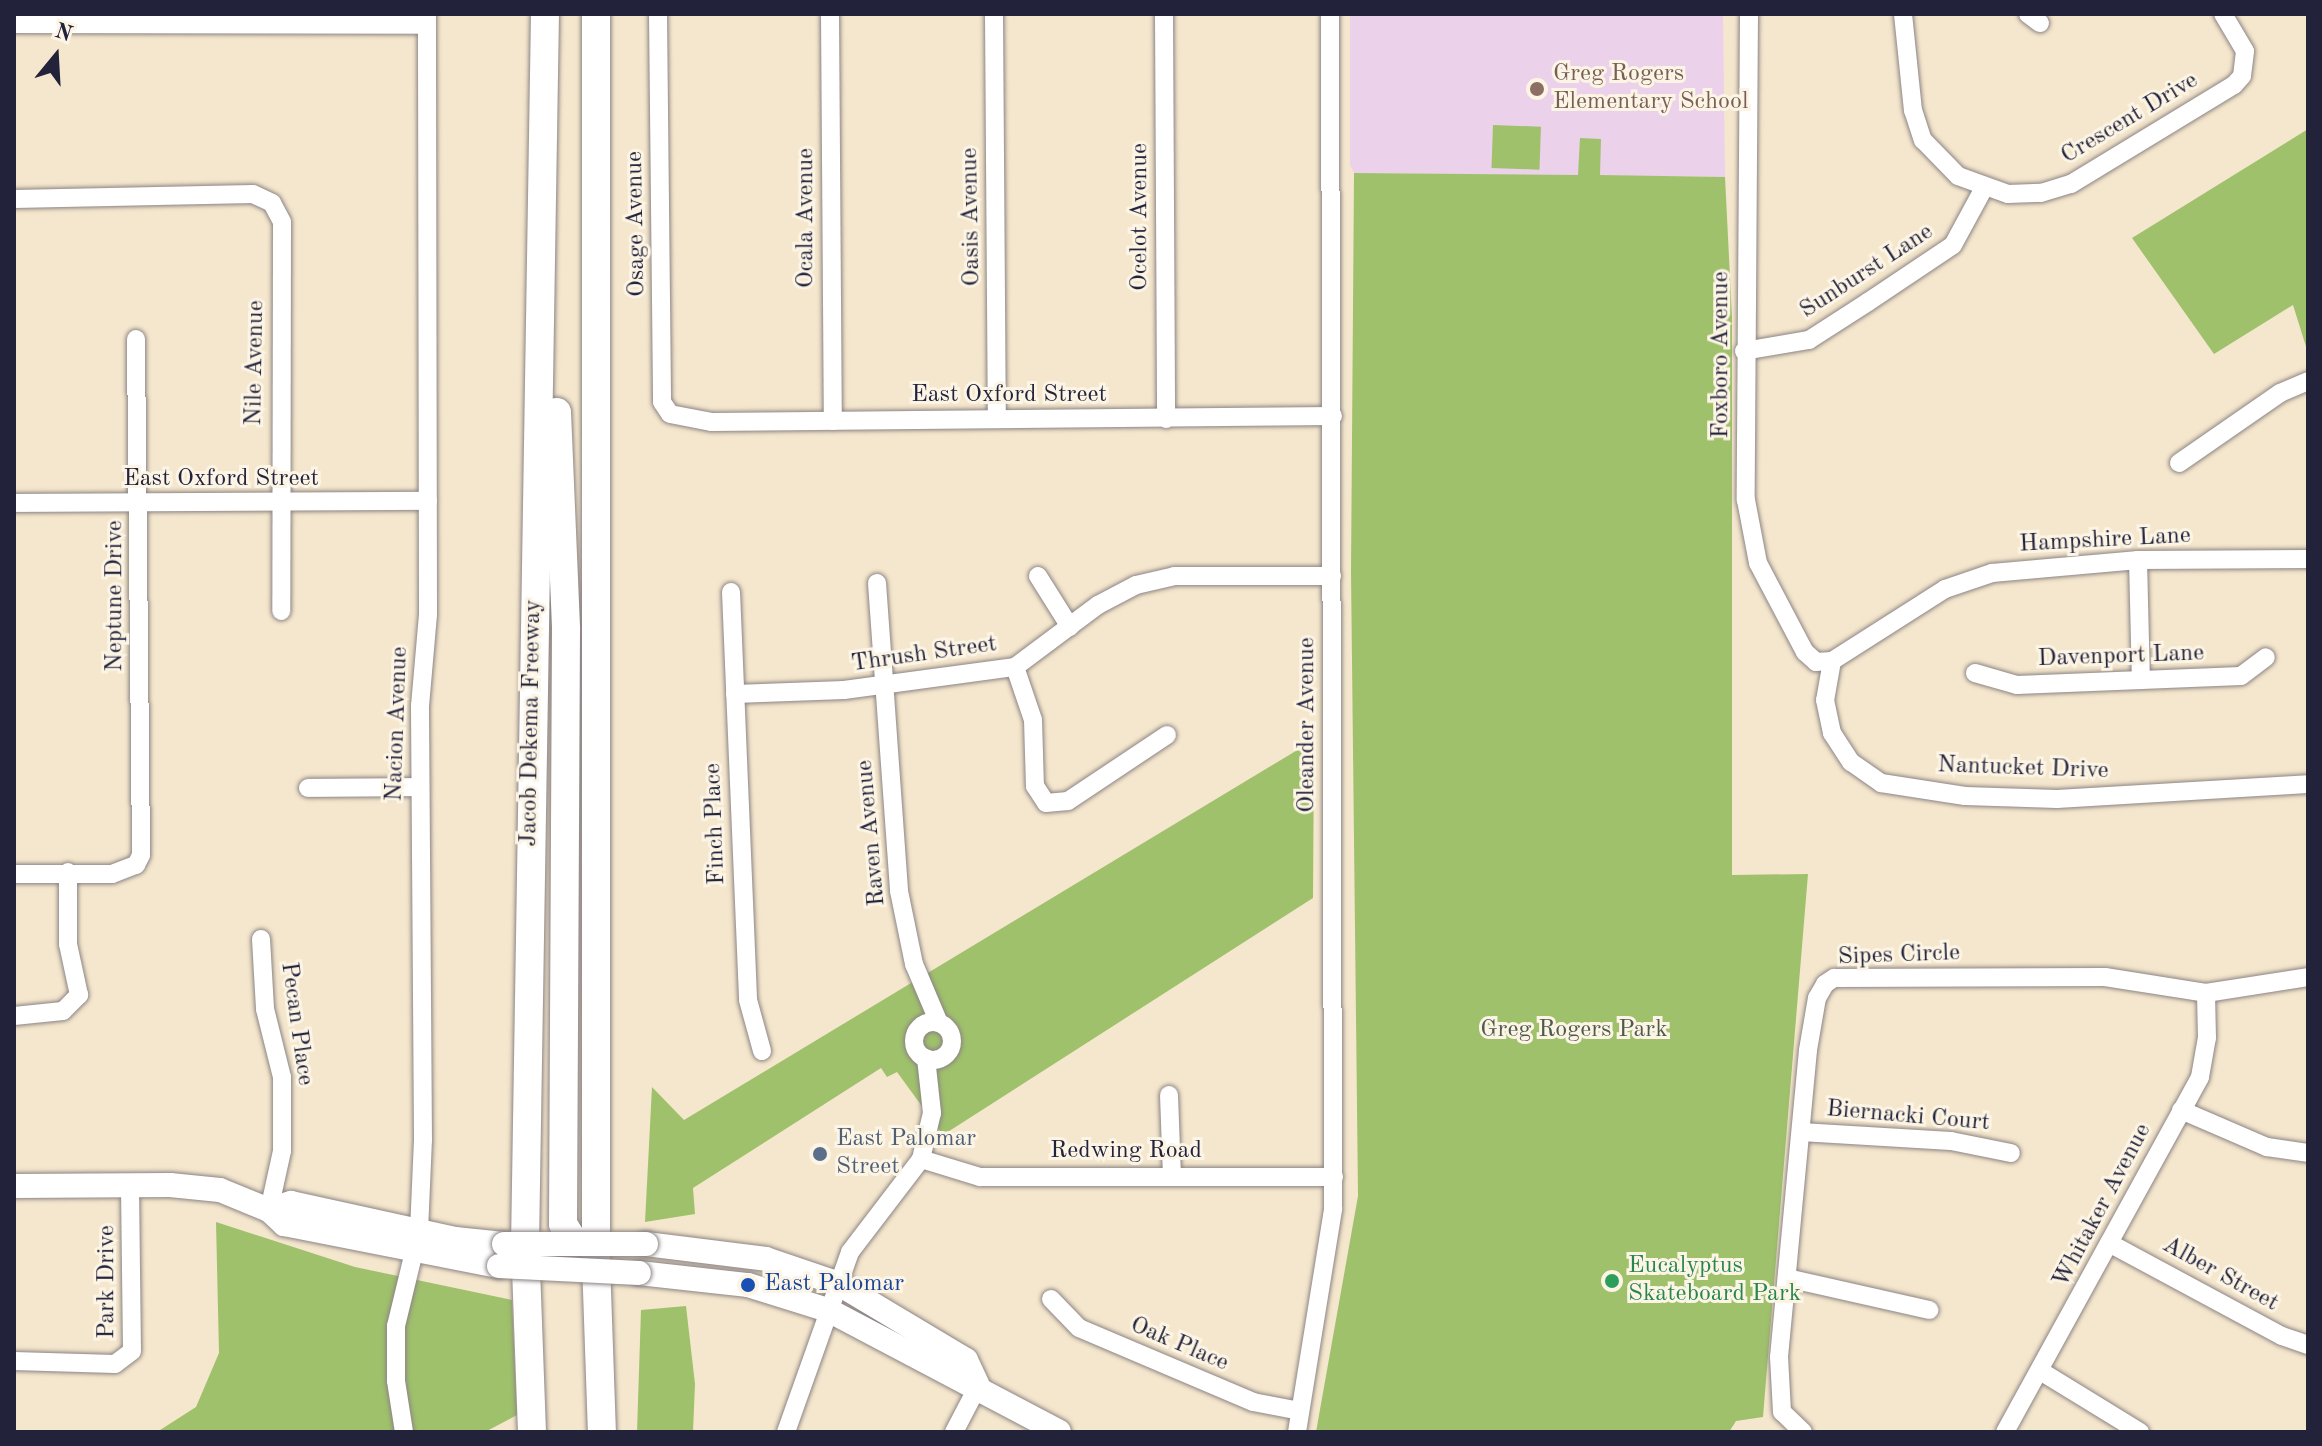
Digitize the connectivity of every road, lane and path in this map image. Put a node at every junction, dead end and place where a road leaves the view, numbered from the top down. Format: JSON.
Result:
{"nodes":[{"id":1,"x":545,"y":14,"type":"edge"},
{"id":2,"x":594,"y":14,"type":"edge"},
{"id":3,"x":658,"y":14,"type":"edge"},
{"id":4,"x":830,"y":14,"type":"edge"},
{"id":5,"x":994,"y":14,"type":"edge"},
{"id":6,"x":1164,"y":14,"type":"edge"},
{"id":7,"x":1330,"y":14,"type":"edge"},
{"id":8,"x":1749,"y":14,"type":"edge"},
{"id":9,"x":1903,"y":14,"type":"edge"},
{"id":10,"x":2223,"y":14,"type":"edge"},
{"id":11,"x":427,"y":19,"type":"edge"},
{"id":12,"x":14,"y":24,"type":"edge"},
{"id":13,"x":547,"y":145,"type":"junction"},
{"id":14,"x":1984,"y":188,"type":"junction"},
{"id":15,"x":14,"y":199,"type":"edge"},
{"id":16,"x":136,"y":339,"type":"dead end"},
{"id":17,"x":1744,"y":351,"type":"junction"},
{"id":18,"x":2308,"y":381,"type":"edge"},
{"id":19,"x":1333,"y":416,"type":"junction"},
{"id":20,"x":686,"y":418,"type":"joint"},
{"id":21,"x":997,"y":419,"type":"junction"},
{"id":22,"x":1166,"y":419,"type":"junction"},
{"id":23,"x":833,"y":421,"type":"junction"},
{"id":24,"x":2179,"y":463,"type":"dead end"},
{"id":25,"x":428,"y":501,"type":"junction"},
{"id":26,"x":14,"y":503,"type":"edge"},
{"id":27,"x":279,"y":504,"type":"junction"},
{"id":28,"x":141,"y":505,"type":"junction"},
{"id":29,"x":2308,"y":559,"type":"edge"},
{"id":30,"x":2138,"y":560,"type":"junction"},
{"id":31,"x":1038,"y":576,"type":"dead end"},
{"id":32,"x":1332,"y":576,"type":"junction"},
{"id":33,"x":877,"y":583,"type":"dead end"},
{"id":34,"x":731,"y":592,"type":"dead end"},
{"id":35,"x":281,"y":611,"type":"dead end"},
{"id":36,"x":1070,"y":627,"type":"junction"},
{"id":37,"x":2266,"y":657,"type":"dead end"},
{"id":38,"x":1832,"y":661,"type":"junction"},
{"id":39,"x":1015,"y":667,"type":"junction"},
{"id":40,"x":1975,"y":673,"type":"dead end"},
{"id":41,"x":2141,"y":680,"type":"junction"},
{"id":42,"x":884,"y":686,"type":"junction"},
{"id":43,"x":735,"y":694,"type":"junction"},
{"id":44,"x":1167,"y":735,"type":"dead end"},
{"id":45,"x":2308,"y":784,"type":"edge"},
{"id":46,"x":419,"y":787,"type":"junction"},
{"id":47,"x":308,"y":788,"type":"dead end"},
{"id":48,"x":68,"y":872,"type":"junction"},
{"id":49,"x":14,"y":874,"type":"edge"},
{"id":50,"x":261,"y":939,"type":"dead end"},
{"id":51,"x":917,"y":973,"type":"junction"},
{"id":52,"x":2308,"y":977,"type":"edge"},
{"id":53,"x":2206,"y":993,"type":"junction"},
{"id":54,"x":14,"y":1016,"type":"edge"},
{"id":55,"x":939,"y":1023,"type":"junction"},
{"id":56,"x":920,"y":1027,"type":"junction"},
{"id":57,"x":762,"y":1051,"type":"dead end"},
{"id":58,"x":946,"y":1054,"type":"junction"},
{"id":59,"x":574,"y":1058,"type":"junction"},
{"id":60,"x":926,"y":1058,"type":"junction"},
{"id":61,"x":933,"y":1090,"type":"junction"},
{"id":62,"x":1169,"y":1095,"type":"dead end"},
{"id":63,"x":2181,"y":1110,"type":"junction"},
{"id":64,"x":1801,"y":1132,"type":"junction"},
{"id":65,"x":2011,"y":1153,"type":"dead end"},
{"id":66,"x":2308,"y":1153,"type":"edge"},
{"id":67,"x":921,"y":1159,"type":"junction"},
{"id":68,"x":1172,"y":1175,"type":"junction"},
{"id":69,"x":1334,"y":1177,"type":"junction"},
{"id":70,"x":130,"y":1185,"type":"junction"},
{"id":71,"x":14,"y":1186,"type":"edge"},
{"id":72,"x":269,"y":1210,"type":"junction"},
{"id":73,"x":416,"y":1241,"type":"junction"},
{"id":74,"x":2109,"y":1243,"type":"junction"},
{"id":75,"x":571,"y":1251,"type":"junction"},
{"id":76,"x":1787,"y":1278,"type":"junction"},
{"id":77,"x":839,"y":1284,"type":"junction"},
{"id":78,"x":1051,"y":1299,"type":"dead end"},
{"id":79,"x":828,"y":1310,"type":"junction"},
{"id":80,"x":1929,"y":1310,"type":"dead end"},
{"id":81,"x":2308,"y":1345,"type":"edge"},
{"id":82,"x":14,"y":1361,"type":"edge"},
{"id":83,"x":2042,"y":1372,"type":"junction"},
{"id":84,"x":978,"y":1386,"type":"junction"},
{"id":85,"x":1300,"y":1411,"type":"junction"},
{"id":86,"x":404,"y":1432,"type":"edge"},
{"id":87,"x":532,"y":1432,"type":"edge"},
{"id":88,"x":602,"y":1432,"type":"edge"},
{"id":89,"x":786,"y":1432,"type":"edge"},
{"id":90,"x":954,"y":1432,"type":"edge"},
{"id":91,"x":1059,"y":1432,"type":"edge"},
{"id":92,"x":1297,"y":1432,"type":"edge"},
{"id":93,"x":1803,"y":1432,"type":"edge"},
{"id":94,"x":2005,"y":1432,"type":"edge"},
{"id":95,"x":2140,"y":1432,"type":"edge"}],
"edges":[{"from":1,"to":13,"type":"highway","name":"Jacob Dekema Freeway"},
{"from":2,"to":59,"type":"highway"},
{"from":2,"to":88,"type":"highway"},
{"from":3,"to":20,"type":"street","name":"Osage Avenue"},
{"from":4,"to":23,"type":"street","name":"Ocala Avenue"},
{"from":5,"to":21,"type":"street","name":"Oasis Avenue"},
{"from":6,"to":22,"type":"street","name":"Ocelot Avenue"},
{"from":7,"to":19,"type":"street","name":"Oleander Avenue"},
{"from":8,"to":17,"type":"street","name":"Foxboro Avenue"},
{"from":9,"to":14,"type":"street","name":"Crescent Drive"},
{"from":10,"to":14,"type":"street","name":"Crescent Drive"},
{"from":11,"to":12,"type":"street"},
{"from":11,"to":25,"type":"street","name":"Nacion Avenue"},
{"from":13,"to":59,"type":"highway"},
{"from":13,"to":87,"type":"highway","name":"Jacob Dekema Freeway"},
{"from":14,"to":17,"type":"street","name":"Sunburst Lane"},
{"from":15,"to":27,"type":"street","name":"Nile Avenue"},
{"from":16,"to":28,"type":"street","name":"Neptune Drive"},
{"from":17,"to":38,"type":"street","name":"Foxboro Avenue"},
{"from":18,"to":24,"type":"street"},
{"from":19,"to":22,"type":"street","name":"East Oxford Street"},
{"from":19,"to":32,"type":"street","name":"Oleander Avenue"},
{"from":20,"to":23,"type":"street","name":"East Oxford Street"},
{"from":21,"to":22,"type":"street","name":"East Oxford Street"},
{"from":21,"to":23,"type":"street","name":"East Oxford Street"},
{"from":25,"to":27,"type":"street","name":"East Oxford Street"},
{"from":25,"to":46,"type":"street","name":"Nacion Avenue"},
{"from":26,"to":28,"type":"street","name":"East Oxford Street"},
{"from":27,"to":28,"type":"street","name":"East Oxford Street"},
{"from":27,"to":35,"type":"street","name":"Nile Avenue"},
{"from":28,"to":48,"type":"street","name":"Neptune Drive"},
{"from":29,"to":30,"type":"street","name":"Hampshire Lane"},
{"from":30,"to":38,"type":"street","name":"Hampshire Lane"},
{"from":30,"to":41,"type":"street"},
{"from":31,"to":36,"type":"street"},
{"from":32,"to":36,"type":"street","name":"Thrush Street"},
{"from":32,"to":69,"type":"street","name":"Oleander Avenue"},
{"from":33,"to":42,"type":"street","name":"Raven Avenue"},
{"from":34,"to":43,"type":"street","name":"Finch Place"},
{"from":36,"to":39,"type":"street","name":"Thrush Street"},
{"from":37,"to":41,"type":"street","name":"Davenport Lane"},
{"from":38,"to":45,"type":"street","name":"Nantucket Drive"},
{"from":39,"to":42,"type":"street","name":"Thrush Street"},
{"from":39,"to":44,"type":"street"},
{"from":40,"to":41,"type":"street","name":"Davenport Lane"},
{"from":42,"to":43,"type":"street","name":"Thrush Street"},
{"from":42,"to":51,"type":"street","name":"Raven Avenue"},
{"from":43,"to":57,"type":"street","name":"Finch Place"},
{"from":46,"to":47,"type":"street"},
{"from":46,"to":73,"type":"street","name":"Nacion Avenue"},
{"from":48,"to":49,"type":"street"},
{"from":48,"to":54,"type":"street"},
{"from":50,"to":72,"type":"street","name":"Pecan Place"},
{"from":51,"to":55,"type":"street","name":"Raven Avenue"},
{"from":51,"to":56,"type":"street","name":"Raven Avenue"},
{"from":52,"to":53,"type":"street","name":"Sipes Circle"},
{"from":53,"to":63,"type":"street","name":"Whitaker Avenue"},
{"from":53,"to":64,"type":"street","name":"Sipes Circle"},
{"from":55,"to":56,"type":"street"},
{"from":55,"to":58,"type":"street"},
{"from":56,"to":60,"type":"street"},
{"from":58,"to":60,"type":"street"},
{"from":58,"to":61,"type":"street"},
{"from":59,"to":75,"type":"highway"},
{"from":60,"to":61,"type":"street"},
{"from":61,"to":67,"type":"street"},
{"from":62,"to":68,"type":"street"},
{"from":63,"to":66,"type":"street"},
{"from":63,"to":74,"type":"street","name":"Whitaker Avenue"},
{"from":64,"to":65,"type":"street","name":"Biernacki Court"},
{"from":64,"to":76,"type":"street","name":"Sipes Circle"},
{"from":67,"to":68,"type":"street","name":"Redwing Road"},
{"from":67,"to":77,"type":"street"},
{"from":68,"to":69,"type":"street","name":"Redwing Road"},
{"from":69,"to":85,"type":"street","name":"Oleander Avenue"},
{"from":70,"to":71,"type":"main road"},
{"from":70,"to":72,"type":"main road"},
{"from":70,"to":82,"type":"street","name":"Park Drive"},
{"from":72,"to":73,"type":"main road"},
{"from":73,"to":75,"type":"main road","bridge":true},
{"from":73,"to":86,"type":"street","name":"Nacion Avenue"},
{"from":74,"to":81,"type":"street","name":"Alber Street"},
{"from":74,"to":83,"type":"street","name":"Whitaker Avenue"},
{"from":75,"to":77,"type":"main road","bridge":true},
{"from":75,"to":79,"type":"main road","bridge":true},
{"from":76,"to":80,"type":"street"},
{"from":76,"to":93,"type":"street","name":"Sipes Circle"},
{"from":77,"to":79,"type":"street"},
{"from":77,"to":84,"type":"main road"},
{"from":78,"to":85,"type":"street","name":"Oak Place"},
{"from":79,"to":84,"type":"main road"},
{"from":79,"to":89,"type":"street"},
{"from":83,"to":94,"type":"street","name":"Whitaker Avenue"},
{"from":83,"to":95,"type":"street"},
{"from":84,"to":90,"type":"street"},
{"from":84,"to":91,"type":"main road"},
{"from":85,"to":92,"type":"street","name":"Oleander Avenue"}]}
